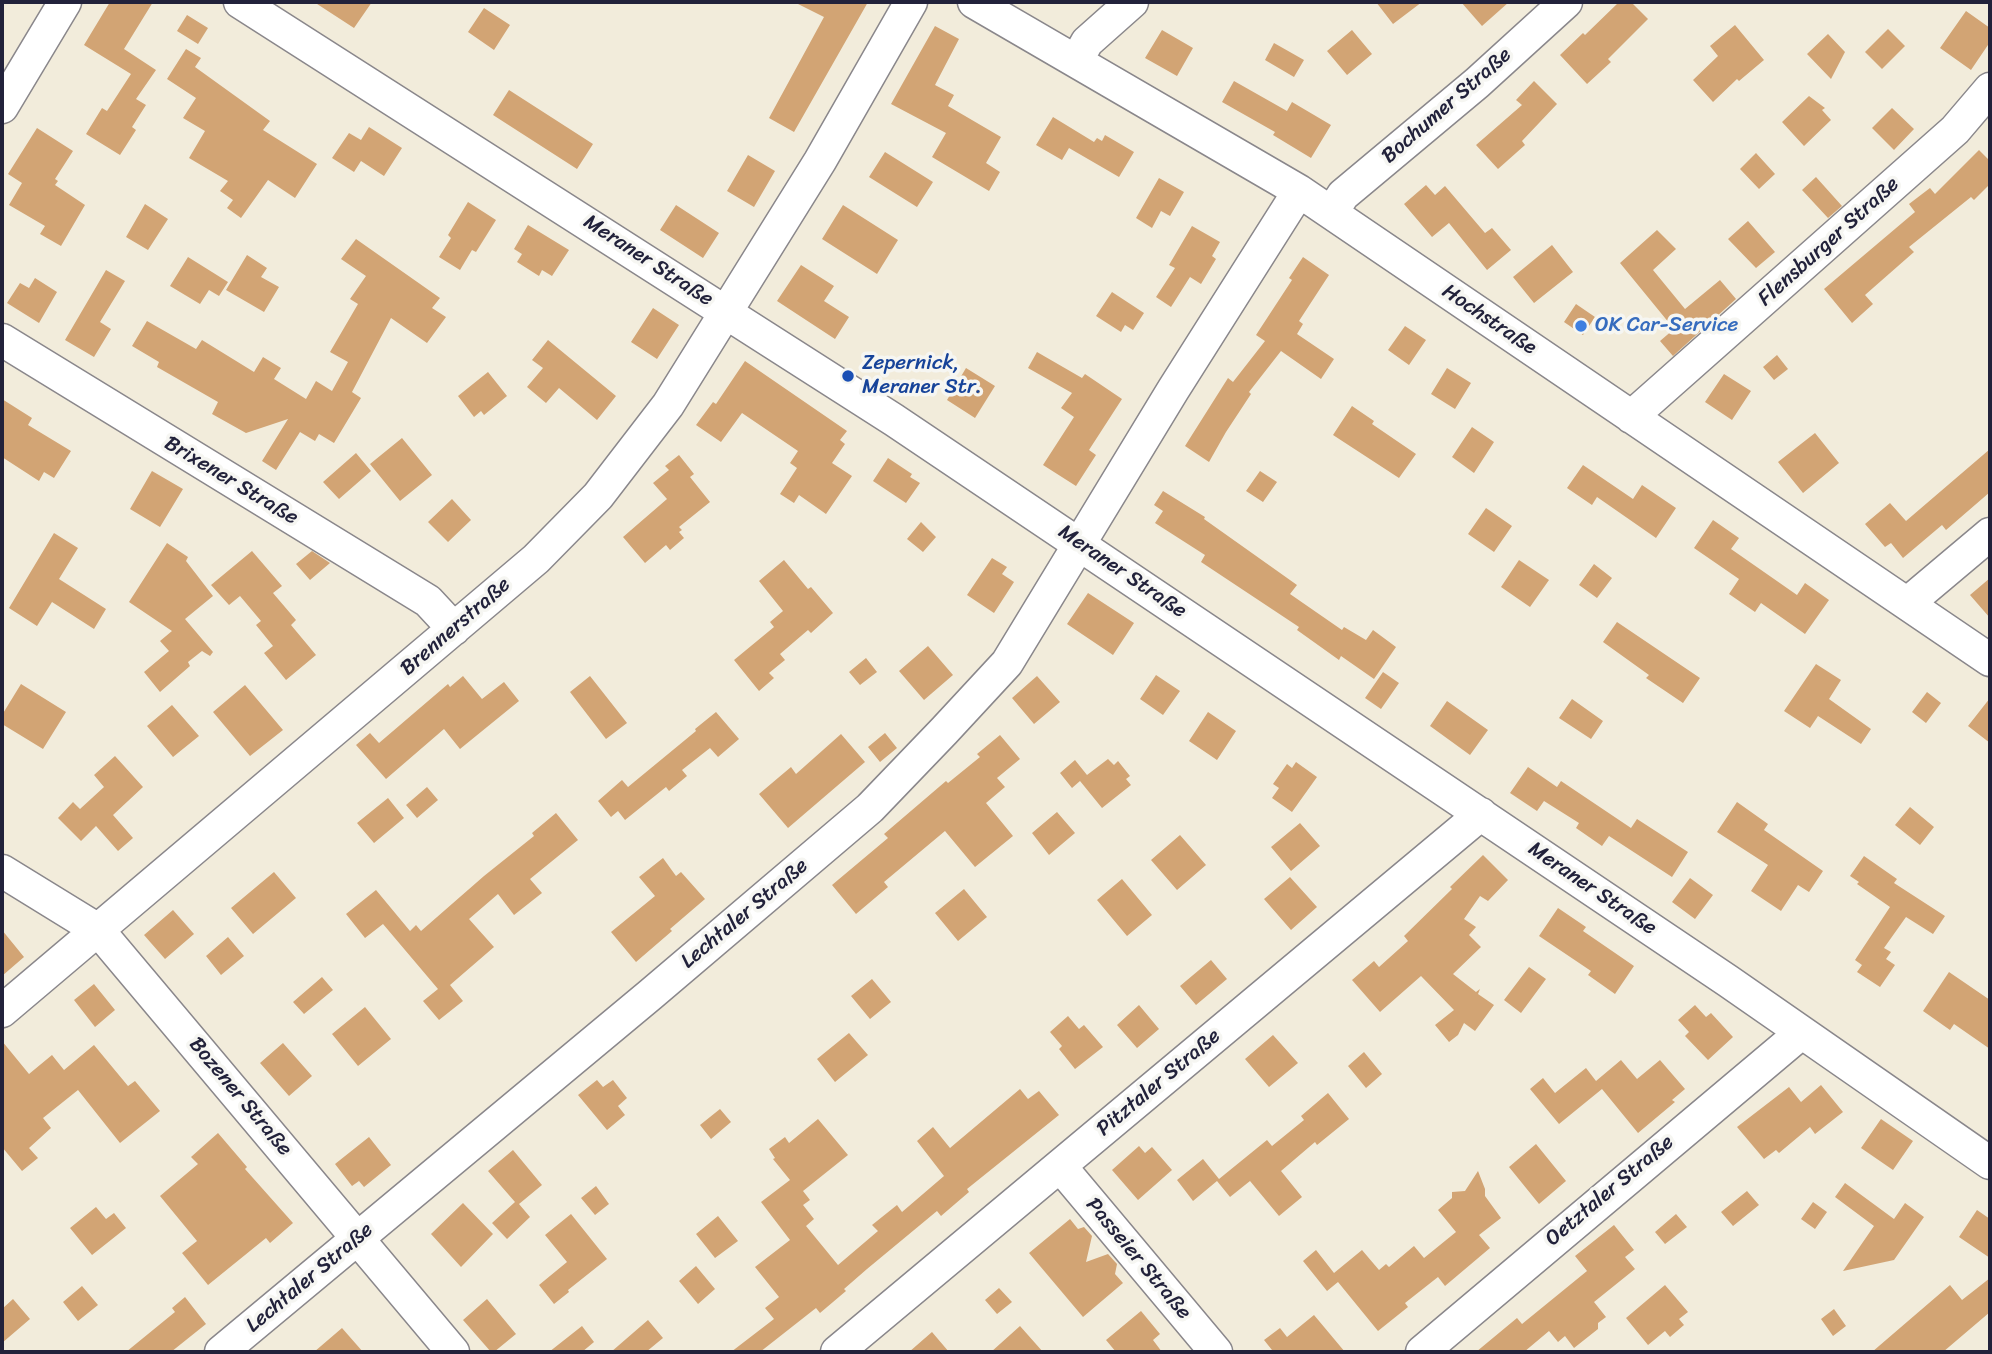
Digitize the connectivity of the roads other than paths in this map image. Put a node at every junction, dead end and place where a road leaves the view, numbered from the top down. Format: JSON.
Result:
{"nodes":[{"id":1,"x":65,"y":2,"type":"edge"},
{"id":2,"x":240,"y":2,"type":"edge"},
{"id":3,"x":911,"y":2,"type":"edge"},
{"id":4,"x":974,"y":2,"type":"edge"},
{"id":5,"x":1132,"y":2,"type":"edge"},
{"id":6,"x":1566,"y":2,"type":"edge"},
{"id":7,"x":1077,"y":60,"type":"junction"},
{"id":8,"x":1990,"y":89,"type":"edge"},
{"id":9,"x":2,"y":107,"type":"edge"},
{"id":10,"x":1299,"y":191,"type":"junction"},
{"id":11,"x":1332,"y":212,"type":"junction"},
{"id":12,"x":727,"y":313,"type":"junction"},
{"id":13,"x":2,"y":340,"type":"edge"},
{"id":14,"x":1631,"y":418,"type":"junction"},
{"id":15,"x":1990,"y":534,"type":"edge"},
{"id":16,"x":1080,"y":544,"type":"junction"},
{"id":17,"x":1908,"y":603,"type":"junction"},
{"id":18,"x":454,"y":629,"type":"junction"},
{"id":19,"x":1990,"y":660,"type":"edge"},
{"id":20,"x":1481,"y":814,"type":"junction"},
{"id":21,"x":2,"y":871,"type":"edge"},
{"id":22,"x":98,"y":930,"type":"junction"},
{"id":23,"x":2,"y":1011,"type":"edge"},
{"id":24,"x":1801,"y":1032,"type":"junction"},
{"id":25,"x":1990,"y":1163,"type":"edge"},
{"id":26,"x":1060,"y":1166,"type":"junction"},
{"id":27,"x":359,"y":1238,"type":"junction"},
{"id":28,"x":221,"y":1352,"type":"edge"},
{"id":29,"x":453,"y":1352,"type":"edge"},
{"id":30,"x":837,"y":1352,"type":"edge"},
{"id":31,"x":1216,"y":1352,"type":"edge"},
{"id":32,"x":1422,"y":1352,"type":"edge"}],
"edges":[{"from":1,"to":9,"type":"street"},
{"from":2,"to":12,"type":"street","name":"Meraner Straße"},
{"from":3,"to":12,"type":"street","name":"Brennerstraße"},
{"from":4,"to":7,"type":"street","name":"Hochstraße"},
{"from":5,"to":7,"type":"street"},
{"from":6,"to":11,"type":"street","name":"Bochumer Straße"},
{"from":7,"to":10,"type":"street","name":"Hochstraße"},
{"from":8,"to":14,"type":"street","name":"Flensburger Straße"},
{"from":10,"to":11,"type":"street","name":"Hochstraße"},
{"from":10,"to":16,"type":"street","name":"Lechtaler Straße"},
{"from":11,"to":14,"type":"street","name":"Hochstraße"},
{"from":12,"to":16,"type":"street","name":"Meraner Straße"},
{"from":12,"to":18,"type":"street","name":"Brennerstraße"},
{"from":13,"to":18,"type":"street","name":"Brixener Straße"},
{"from":14,"to":17,"type":"street","name":"Hochstraße"},
{"from":15,"to":17,"type":"street"},
{"from":16,"to":20,"type":"street","name":"Meraner Straße"},
{"from":16,"to":27,"type":"street","name":"Lechtaler Straße"},
{"from":17,"to":19,"type":"street","name":"Hochstraße"},
{"from":18,"to":22,"type":"street","name":"Brennerstraße"},
{"from":20,"to":24,"type":"street","name":"Meraner Straße"},
{"from":20,"to":26,"type":"street","name":"Pitztaler Straße"},
{"from":21,"to":22,"type":"street","name":"Bozener Straße"},
{"from":22,"to":23,"type":"street","name":"Brennerstraße"},
{"from":22,"to":27,"type":"street","name":"Bozener Straße"},
{"from":24,"to":25,"type":"street","name":"Meraner Straße"},
{"from":24,"to":32,"type":"street","name":"Oetztaler Straße"},
{"from":26,"to":30,"type":"street","name":"Pitztaler Straße"},
{"from":26,"to":31,"type":"street","name":"Passeier Straße"},
{"from":27,"to":28,"type":"street","name":"Lechtaler Straße"},
{"from":27,"to":29,"type":"street","name":"Bozener Straße"}]}
